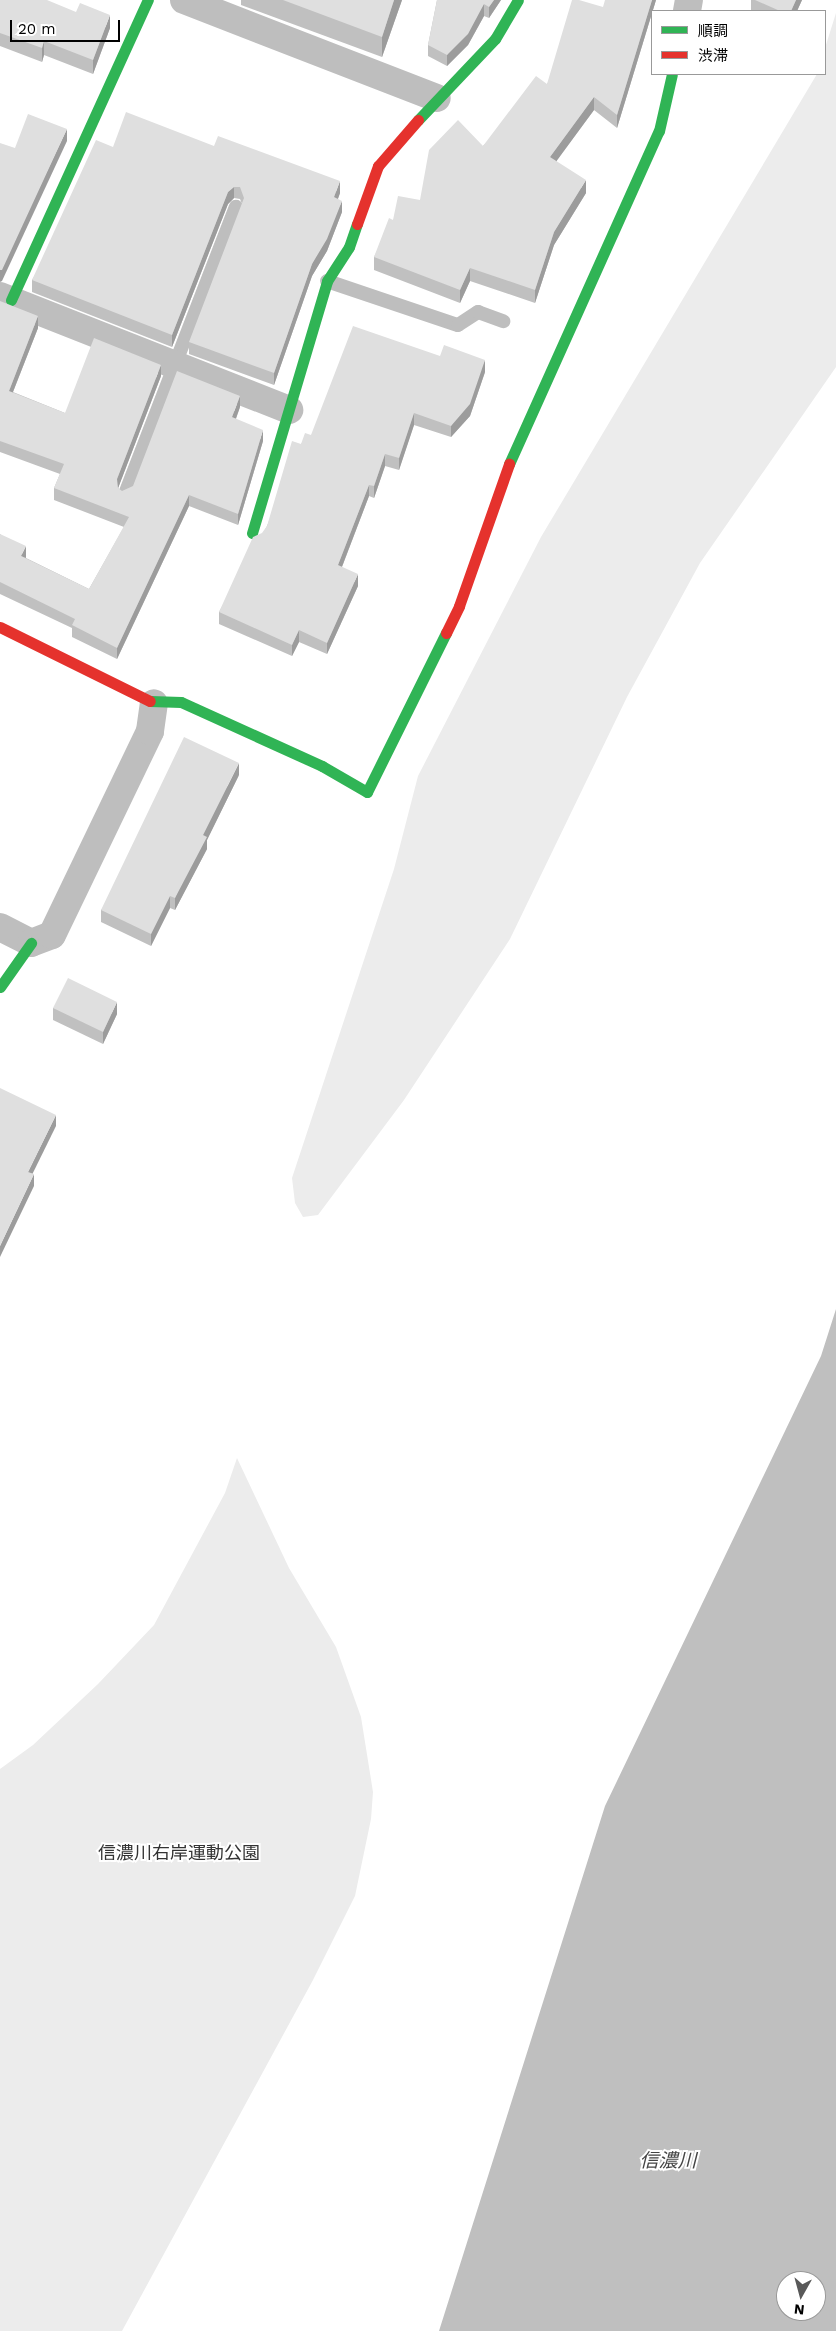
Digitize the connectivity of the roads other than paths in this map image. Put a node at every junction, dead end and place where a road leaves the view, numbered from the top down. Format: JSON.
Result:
{"nodes":[{"id":1,"x":148,"y":0,"type":"edge"},
{"id":2,"x":184,"y":0,"type":"edge"},
{"id":3,"x":518,"y":0,"type":"edge"},
{"id":4,"x":672,"y":75,"type":"edge"},
{"id":5,"x":437,"y":98,"type":"junction"},
{"id":6,"x":236,"y":208,"type":"dead end"},
{"id":7,"x":327,"y":281,"type":"junction"},
{"id":8,"x":5,"y":298,"type":"edge"},
{"id":9,"x":503,"y":321,"type":"dead end"},
{"id":10,"x":174,"y":366,"type":"junction"},
{"id":11,"x":289,"y":410,"type":"junction"},
{"id":12,"x":125,"y":494,"type":"edge"},
{"id":13,"x":252,"y":533,"type":"dead end"},
{"id":14,"x":0,"y":627,"type":"edge"},
{"id":15,"x":154,"y":703,"type":"junction"},
{"id":16,"x":0,"y":927,"type":"edge"},
{"id":17,"x":31,"y":943,"type":"junction"},
{"id":18,"x":0,"y":987,"type":"edge"}],
"edges":[{"from":1,"to":8,"type":"street"},
{"from":2,"to":5,"type":"street"},
{"from":3,"to":5,"type":"street"},
{"from":4,"to":15,"type":"street"},
{"from":5,"to":7,"type":"street"},
{"from":6,"to":10,"type":"lane"},
{"from":7,"to":9,"type":"lane"},
{"from":7,"to":11,"type":"street"},
{"from":8,"to":10,"type":"street"},
{"from":10,"to":11,"type":"street"},
{"from":10,"to":12,"type":"lane"},
{"from":11,"to":13,"type":"street"},
{"from":14,"to":15,"type":"street"},
{"from":15,"to":17,"type":"street"},
{"from":16,"to":17,"type":"street"},
{"from":17,"to":18,"type":"street"}]}
